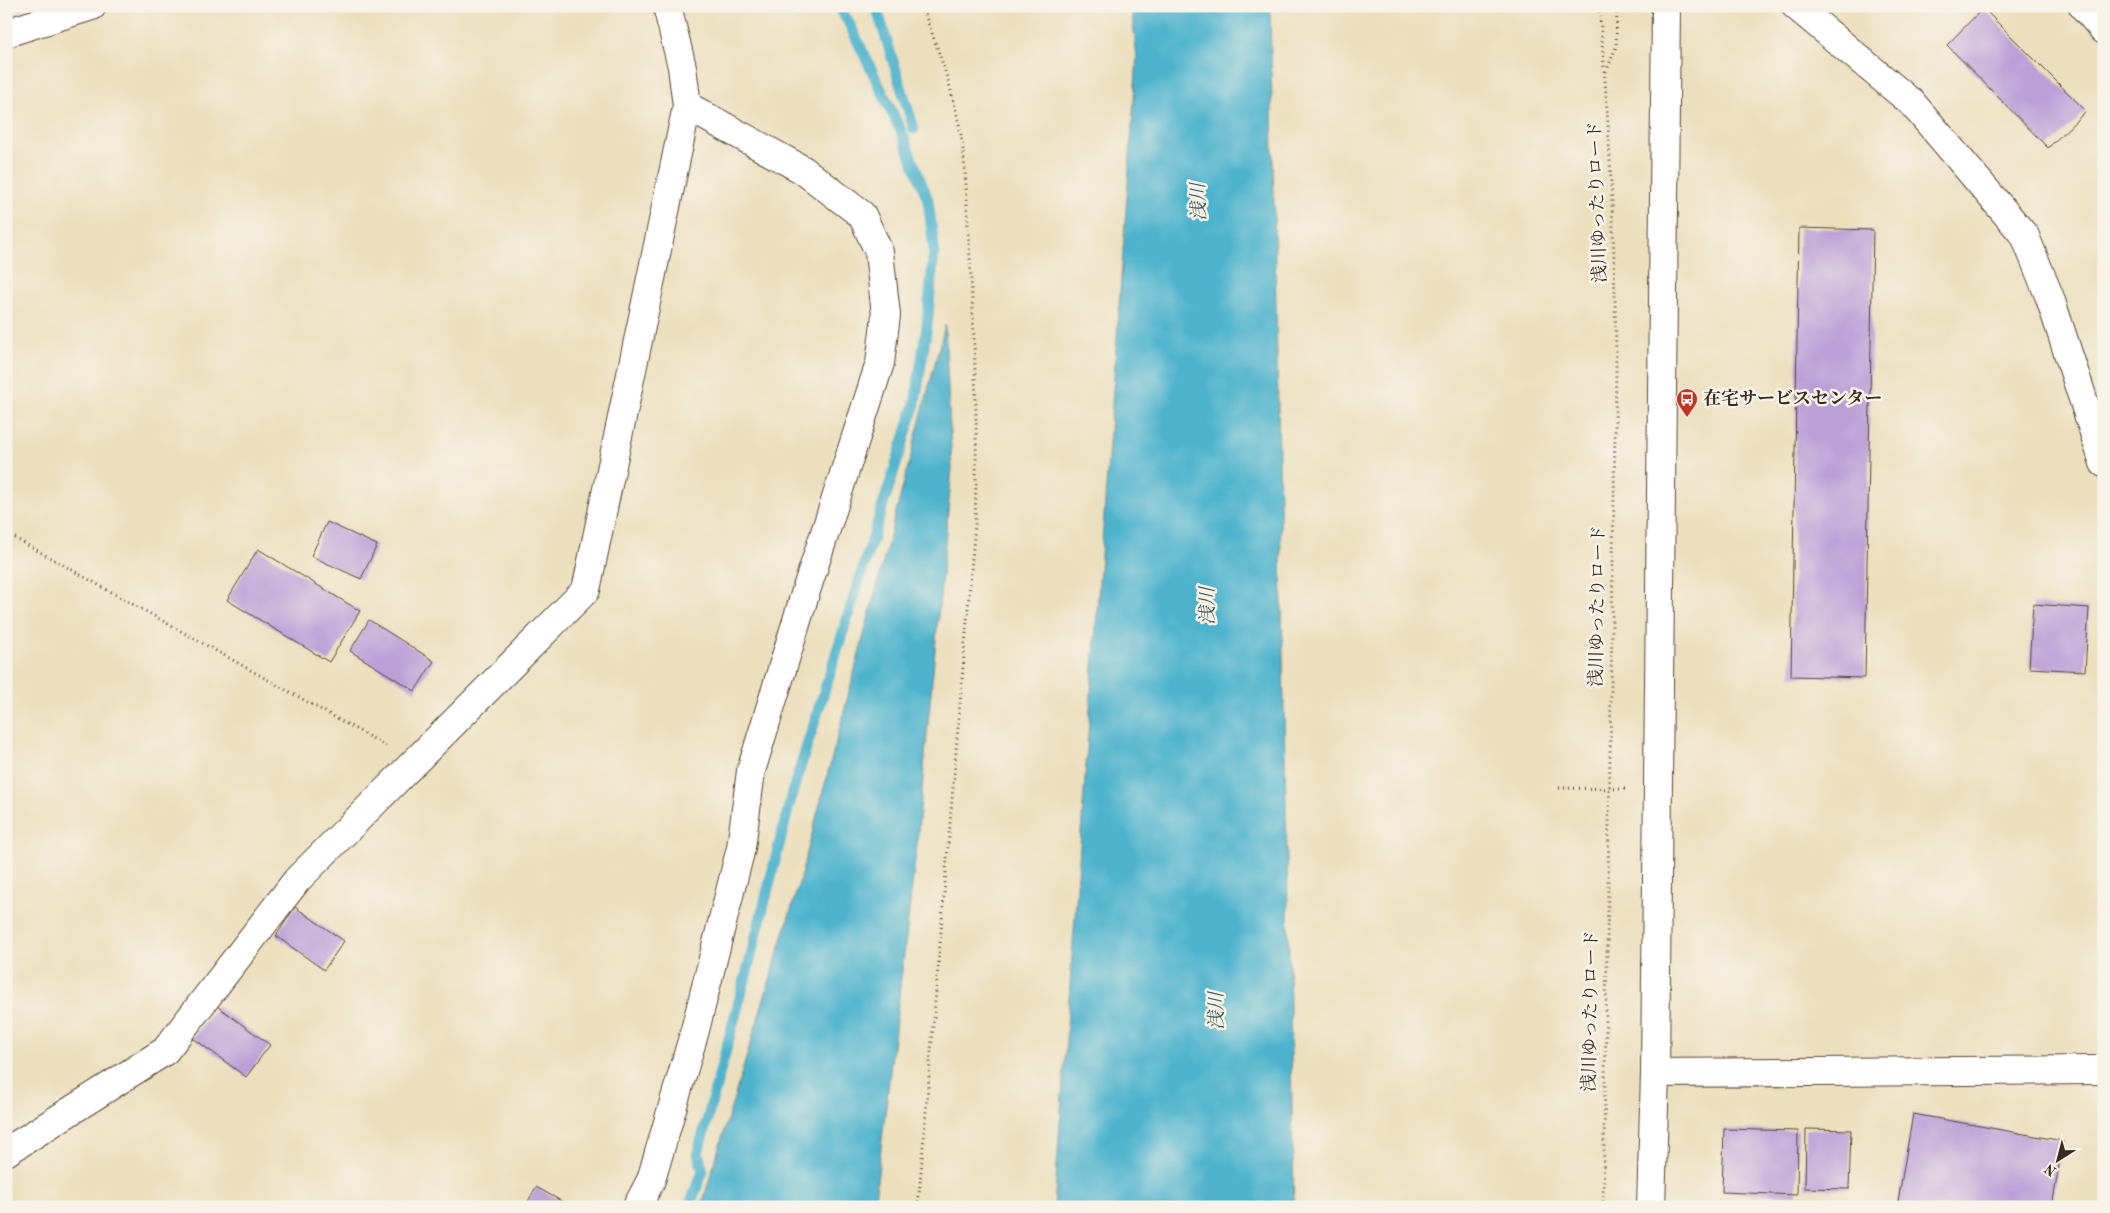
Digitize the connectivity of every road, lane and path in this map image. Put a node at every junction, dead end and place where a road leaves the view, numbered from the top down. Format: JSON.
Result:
{"nodes":[{"id":1,"x":92,"y":6,"type":"edge"},
{"id":2,"x":667,"y":6,"type":"edge"},
{"id":3,"x":922,"y":6,"type":"edge"},
{"id":4,"x":1599,"y":6,"type":"edge"},
{"id":5,"x":1617,"y":6,"type":"edge"},
{"id":6,"x":1666,"y":6,"type":"edge"},
{"id":7,"x":1796,"y":6,"type":"edge"},
{"id":8,"x":2082,"y":6,"type":"edge"},
{"id":9,"x":2104,"y":30,"type":"edge"},
{"id":10,"x":6,"y":33,"type":"edge"},
{"id":11,"x":1605,"y":75,"type":"junction"},
{"id":12,"x":687,"y":106,"type":"junction"},
{"id":13,"x":2104,"y":463,"type":"edge"},
{"id":14,"x":6,"y":533,"type":"edge"},
{"id":15,"x":415,"y":762,"type":"junction"},
{"id":16,"x":1559,"y":788,"type":"dead end"},
{"id":17,"x":1609,"y":789,"type":"junction"},
{"id":18,"x":1619,"y":789,"type":"dead end"},
{"id":19,"x":2104,"y":1070,"type":"edge"},
{"id":20,"x":1656,"y":1074,"type":"junction"},
{"id":21,"x":6,"y":1152,"type":"edge"},
{"id":22,"x":638,"y":1207,"type":"edge"},
{"id":23,"x":918,"y":1207,"type":"edge"},
{"id":24,"x":1603,"y":1207,"type":"edge"},
{"id":25,"x":1651,"y":1207,"type":"edge"}],
"edges":[{"from":1,"to":10,"type":"street"},
{"from":2,"to":12,"type":"street"},
{"from":3,"to":23,"type":"path"},
{"from":4,"to":11,"type":"path","name":"浅川ゆったりロード"},
{"from":5,"to":11,"type":"path"},
{"from":6,"to":20,"type":"street"},
{"from":7,"to":13,"type":"street"},
{"from":8,"to":9,"type":"street"},
{"from":11,"to":17,"type":"path","name":"浅川ゆったりロード"},
{"from":12,"to":15,"type":"street"},
{"from":12,"to":22,"type":"street"},
{"from":14,"to":15,"type":"path"},
{"from":15,"to":21,"type":"street"},
{"from":16,"to":17,"type":"path"},
{"from":17,"to":18,"type":"path"},
{"from":17,"to":24,"type":"path","name":"浅川ゆったりロード"},
{"from":19,"to":20,"type":"street"},
{"from":20,"to":25,"type":"street"}]}
